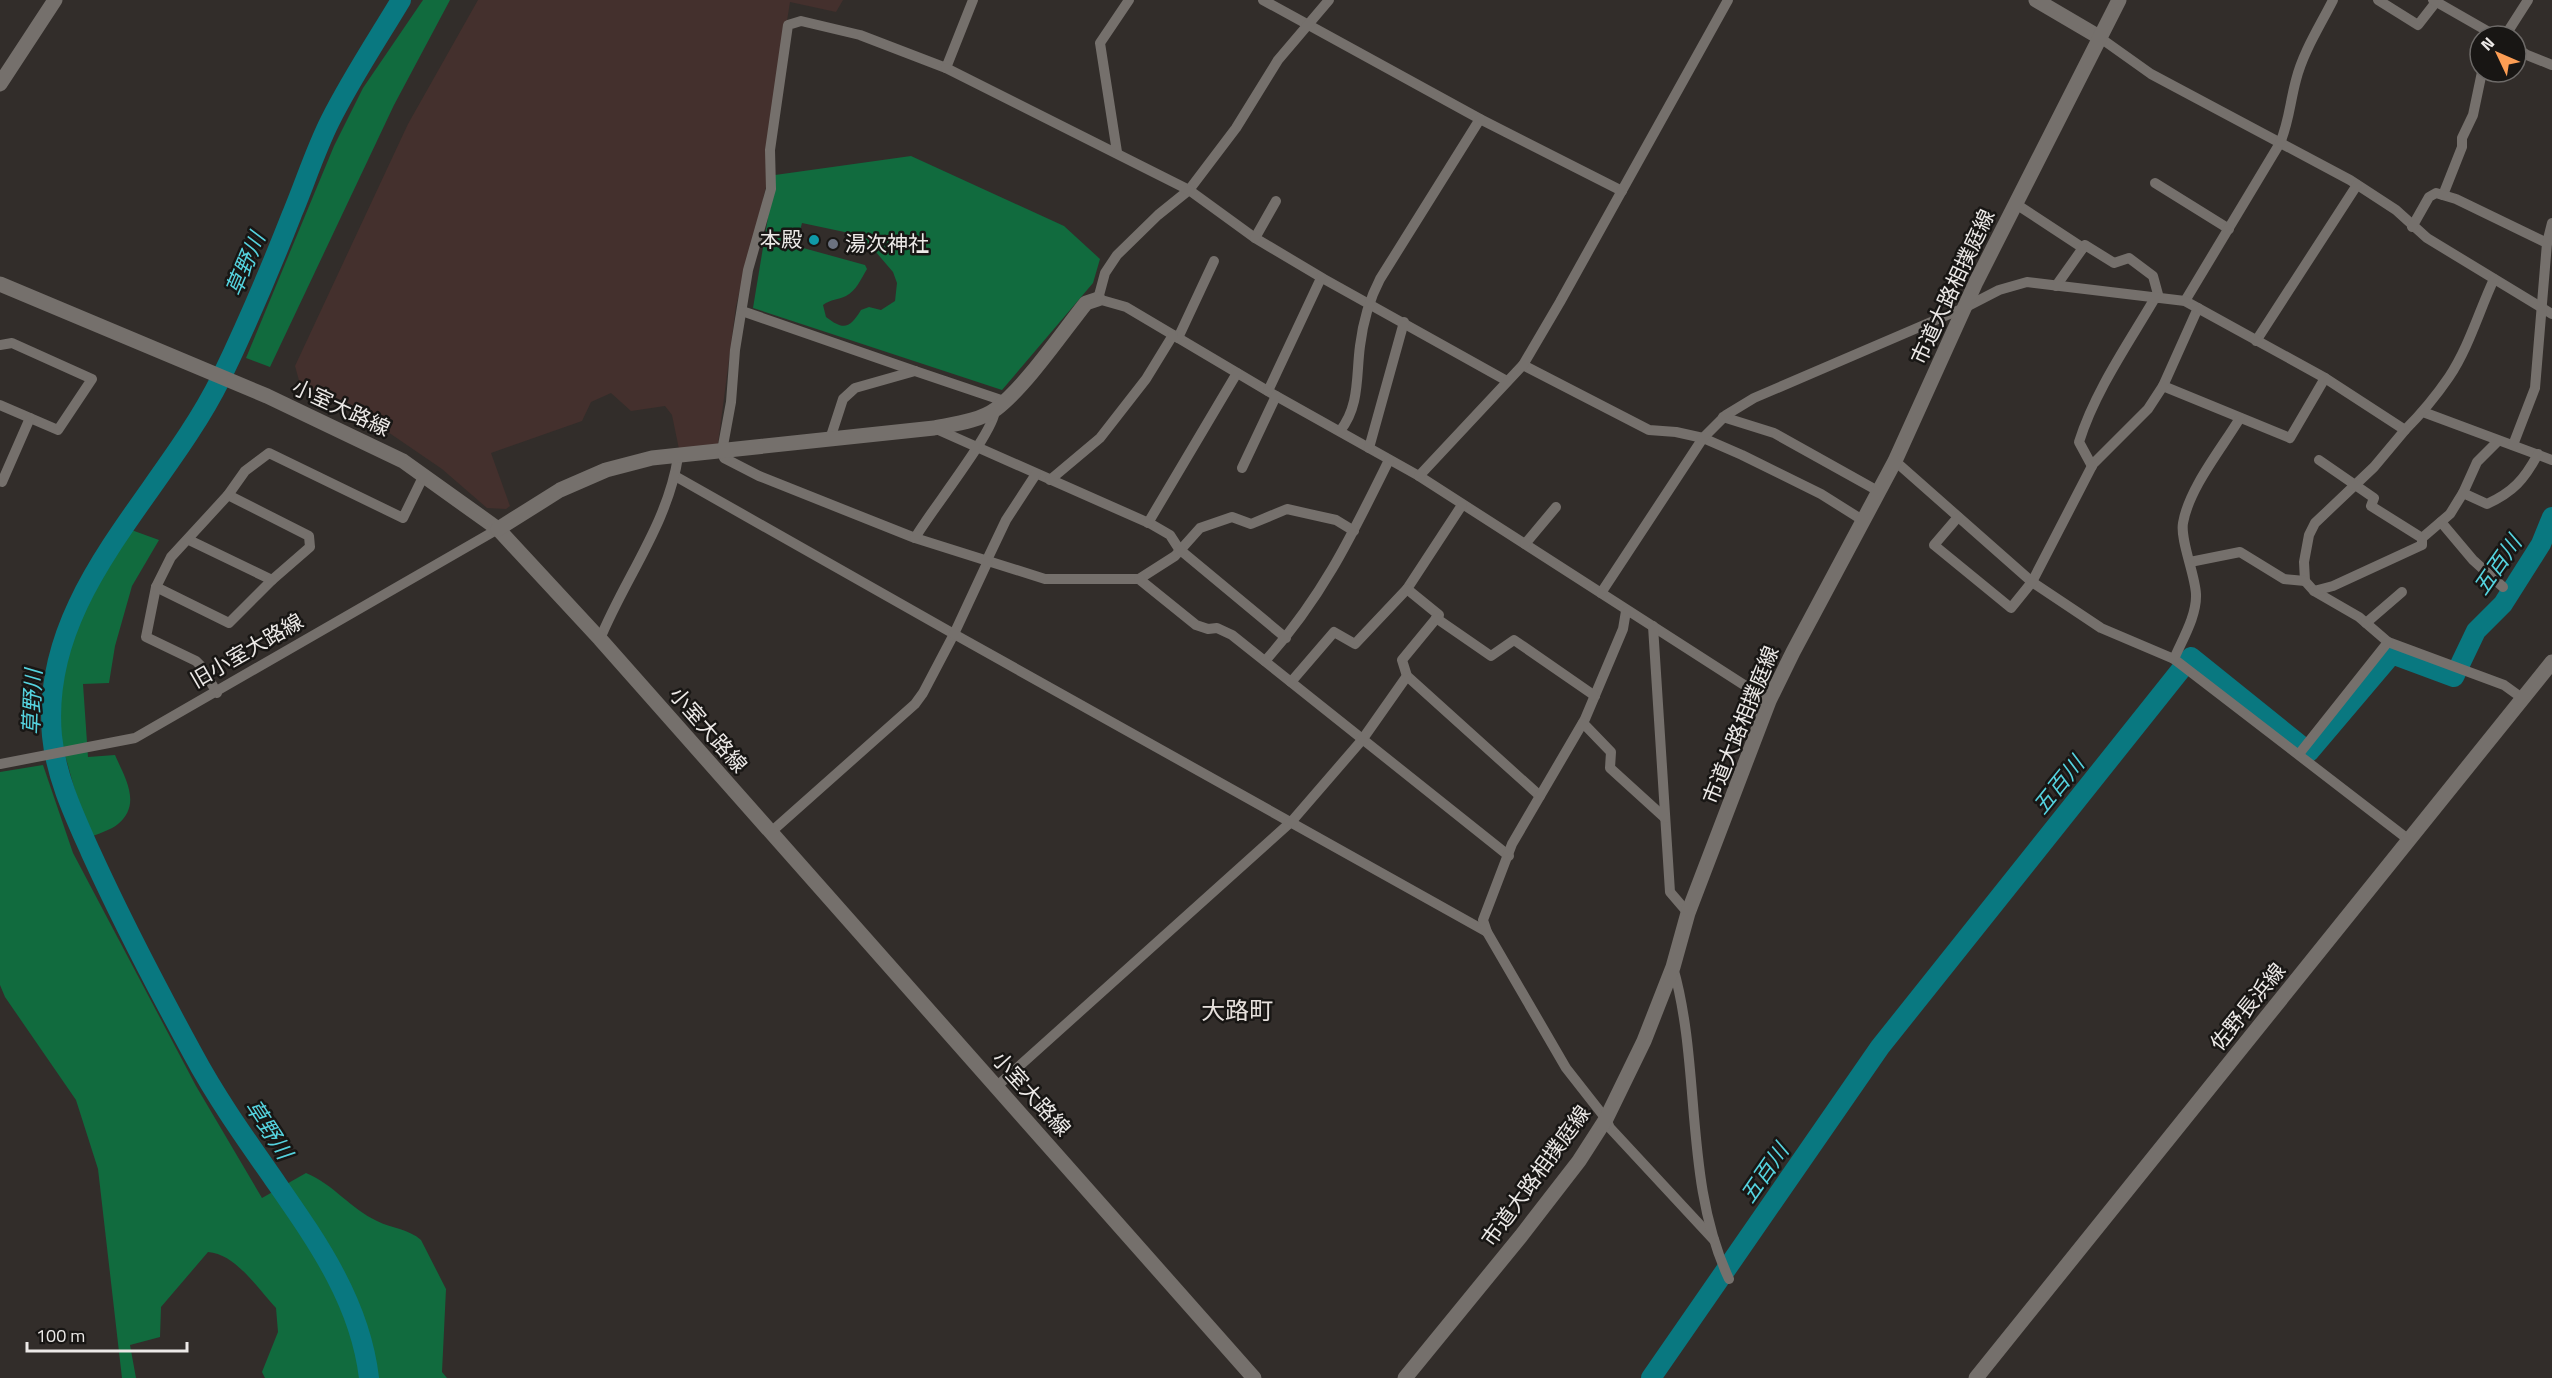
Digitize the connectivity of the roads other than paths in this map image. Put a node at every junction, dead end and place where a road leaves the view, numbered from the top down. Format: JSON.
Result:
{"nodes":[{"id":1,"x":56,"y":0,"type":"edge"},
{"id":2,"x":973,"y":0,"type":"edge"},
{"id":3,"x":1128,"y":0,"type":"edge"},
{"id":4,"x":1263,"y":0,"type":"edge"},
{"id":5,"x":1329,"y":0,"type":"edge"},
{"id":6,"x":1728,"y":0,"type":"edge"},
{"id":7,"x":2036,"y":0,"type":"edge"},
{"id":8,"x":2119,"y":0,"type":"edge"},
{"id":9,"x":2333,"y":0,"type":"edge"},
{"id":10,"x":2378,"y":0,"type":"edge"},
{"id":11,"x":2528,"y":0,"type":"edge"},
{"id":12,"x":2434,"y":1,"type":"edge"},
{"id":13,"x":2473,"y":24,"type":"edge"},
{"id":14,"x":2513,"y":24,"type":"edge"},
{"id":15,"x":1310,"y":25,"type":"junction"},
{"id":16,"x":2100,"y":37,"type":"junction"},
{"id":17,"x":2528,"y":55,"type":"edge"},
{"id":18,"x":2552,"y":65,"type":"edge"},
{"id":19,"x":946,"y":68,"type":"junction"},
{"id":20,"x":0,"y":84,"type":"edge"},
{"id":21,"x":2479,"y":84,"type":"edge"},
{"id":22,"x":1480,"y":119,"type":"junction"},
{"id":23,"x":2280,"y":143,"type":"junction"},
{"id":24,"x":1117,"y":152,"type":"junction"},
{"id":25,"x":2155,"y":183,"type":"dead end"},
{"id":26,"x":2357,"y":185,"type":"junction"},
{"id":27,"x":1189,"y":189,"type":"junction"},
{"id":28,"x":1622,"y":191,"type":"junction"},
{"id":29,"x":2443,"y":195,"type":"junction"},
{"id":30,"x":1276,"y":201,"type":"dead end"},
{"id":31,"x":2016,"y":204,"type":"junction"},
{"id":32,"x":2552,"y":223,"type":"edge"},
{"id":33,"x":2412,"y":227,"type":"junction"},
{"id":34,"x":2229,"y":229,"type":"junction"},
{"id":35,"x":1255,"y":238,"type":"junction"},
{"id":36,"x":2547,"y":243,"type":"junction"},
{"id":37,"x":2083,"y":248,"type":"junction"},
{"id":38,"x":1214,"y":261,"type":"dead end"},
{"id":39,"x":1321,"y":278,"type":"junction"},
{"id":40,"x":2494,"y":279,"type":"junction"},
{"id":41,"x":0,"y":284,"type":"edge"},
{"id":42,"x":2056,"y":286,"type":"junction"},
{"id":43,"x":2547,"y":288,"type":"edge"},
{"id":44,"x":2157,"y":298,"type":"junction"},
{"id":45,"x":1098,"y":299,"type":"junction"},
{"id":46,"x":1368,"y":302,"type":"junction"},
{"id":47,"x":2185,"y":302,"type":"junction"},
{"id":48,"x":1966,"y":307,"type":"junction"},
{"id":49,"x":2541,"y":307,"type":"junction"},
{"id":50,"x":2198,"y":308,"type":"junction"},
{"id":51,"x":742,"y":311,"type":"junction"},
{"id":52,"x":2552,"y":314,"type":"edge"},
{"id":53,"x":1404,"y":322,"type":"junction"},
{"id":54,"x":1175,"y":337,"type":"junction"},
{"id":55,"x":2256,"y":341,"type":"junction"},
{"id":56,"x":0,"y":345,"type":"edge"},
{"id":57,"x":1523,"y":365,"type":"junction"},
{"id":58,"x":915,"y":371,"type":"junction"},
{"id":59,"x":1237,"y":373,"type":"junction"},
{"id":60,"x":2325,"y":378,"type":"junction"},
{"id":61,"x":1507,"y":381,"type":"junction"},
{"id":62,"x":2163,"y":386,"type":"junction"},
{"id":63,"x":1272,"y":394,"type":"junction"},
{"id":64,"x":0,"y":405,"type":"edge"},
{"id":65,"x":1000,"y":406,"type":"junction"},
{"id":66,"x":2423,"y":412,"type":"junction"},
{"id":67,"x":1723,"y":417,"type":"junction"},
{"id":68,"x":30,"y":418,"type":"junction"},
{"id":69,"x":2240,"y":418,"type":"junction"},
{"id":70,"x":934,"y":428,"type":"junction"},
{"id":71,"x":2405,"y":430,"type":"junction"},
{"id":72,"x":1340,"y":431,"type":"junction"},
{"id":73,"x":1703,"y":438,"type":"junction"},
{"id":74,"x":830,"y":439,"type":"junction"},
{"id":75,"x":2498,"y":441,"type":"junction"},
{"id":76,"x":2513,"y":445,"type":"junction"},
{"id":77,"x":976,"y":448,"type":"junction"},
{"id":78,"x":1369,"y":448,"type":"junction"},
{"id":79,"x":722,"y":451,"type":"junction"},
{"id":80,"x":2538,"y":454,"type":"junction"},
{"id":81,"x":678,"y":457,"type":"junction"},
{"id":82,"x":1389,"y":460,"type":"junction"},
{"id":83,"x":1895,"y":460,"type":"junction"},
{"id":84,"x":2319,"y":460,"type":"dead end"},
{"id":85,"x":2552,"y":460,"type":"edge"},
{"id":86,"x":2092,"y":466,"type":"junction"},
{"id":87,"x":1242,"y":468,"type":"dead end"},
{"id":88,"x":1036,"y":474,"type":"junction"},
{"id":89,"x":424,"y":475,"type":"junction"},
{"id":90,"x":675,"y":476,"type":"junction"},
{"id":91,"x":1419,"y":476,"type":"junction"},
{"id":92,"x":1050,"y":480,"type":"junction"},
{"id":93,"x":0,"y":481,"type":"edge"},
{"id":94,"x":2355,"y":486,"type":"junction"},
{"id":95,"x":1878,"y":491,"type":"junction"},
{"id":96,"x":2463,"y":493,"type":"junction"},
{"id":97,"x":228,"y":495,"type":"junction"},
{"id":98,"x":1462,"y":505,"type":"junction"},
{"id":99,"x":1556,"y":507,"type":"dead end"},
{"id":100,"x":1958,"y":517,"type":"junction"},
{"id":101,"x":1864,"y":521,"type":"junction"},
{"id":102,"x":2441,"y":522,"type":"junction"},
{"id":103,"x":1148,"y":523,"type":"junction"},
{"id":104,"x":498,"y":529,"type":"junction"},
{"id":105,"x":1354,"y":531,"type":"junction"},
{"id":106,"x":915,"y":538,"type":"junction"},
{"id":107,"x":2422,"y":538,"type":"junction"},
{"id":108,"x":189,"y":540,"type":"junction"},
{"id":109,"x":1525,"y":544,"type":"junction"},
{"id":110,"x":1179,"y":549,"type":"junction"},
{"id":111,"x":987,"y":561,"type":"junction"},
{"id":112,"x":2190,"y":562,"type":"junction"},
{"id":113,"x":1139,"y":579,"type":"junction"},
{"id":114,"x":272,"y":580,"type":"junction"},
{"id":115,"x":2305,"y":581,"type":"junction"},
{"id":116,"x":2032,"y":582,"type":"junction"},
{"id":117,"x":156,"y":587,"type":"junction"},
{"id":118,"x":2503,"y":587,"type":"dead end"},
{"id":119,"x":1407,"y":590,"type":"junction"},
{"id":120,"x":2314,"y":591,"type":"junction"},
{"id":121,"x":2402,"y":592,"type":"dead end"},
{"id":122,"x":1601,"y":593,"type":"junction"},
{"id":123,"x":1626,"y":611,"type":"junction"},
{"id":124,"x":1436,"y":618,"type":"junction"},
{"id":125,"x":2366,"y":623,"type":"junction"},
{"id":126,"x":1653,"y":626,"type":"junction"},
{"id":127,"x":954,"y":634,"type":"junction"},
{"id":128,"x":600,"y":639,"type":"junction"},
{"id":129,"x":1286,"y":639,"type":"junction"},
{"id":130,"x":2388,"y":642,"type":"junction"},
{"id":131,"x":2175,"y":660,"type":"junction"},
{"id":132,"x":1265,"y":661,"type":"junction"},
{"id":133,"x":2552,"y":662,"type":"edge"},
{"id":134,"x":1407,"y":676,"type":"junction"},
{"id":135,"x":1291,"y":682,"type":"junction"},
{"id":136,"x":217,"y":693,"type":"junction"},
{"id":137,"x":1595,"y":696,"type":"junction"},
{"id":138,"x":2522,"y":698,"type":"junction"},
{"id":139,"x":1769,"y":701,"type":"junction"},
{"id":140,"x":1583,"y":723,"type":"junction"},
{"id":141,"x":1362,"y":740,"type":"junction"},
{"id":142,"x":2299,"y":754,"type":"junction"},
{"id":143,"x":0,"y":764,"type":"edge"},
{"id":144,"x":1540,"y":796,"type":"junction"},
{"id":145,"x":1665,"y":818,"type":"junction"},
{"id":146,"x":1292,"y":821,"type":"junction"},
{"id":147,"x":771,"y":832,"type":"junction"},
{"id":148,"x":2409,"y":840,"type":"junction"},
{"id":149,"x":1509,"y":856,"type":"junction"},
{"id":150,"x":1688,"y":912,"type":"junction"},
{"id":151,"x":1487,"y":932,"type":"junction"},
{"id":152,"x":1673,"y":967,"type":"junction"},
{"id":153,"x":996,"y":1087,"type":"junction"},
{"id":154,"x":1606,"y":1119,"type":"junction"},
{"id":155,"x":1714,"y":1240,"type":"junction"},
{"id":156,"x":1729,"y":1279,"type":"dead end"},
{"id":157,"x":1254,"y":1378,"type":"edge"},
{"id":158,"x":1405,"y":1378,"type":"edge"},
{"id":159,"x":1976,"y":1378,"type":"edge"}],
"edges":[{"from":1,"to":20,"type":"main road"},
{"from":2,"to":19,"type":"street"},
{"from":3,"to":24,"type":"street"},
{"from":4,"to":15,"type":"street"},
{"from":5,"to":15,"type":"street"},
{"from":6,"to":28,"type":"street"},
{"from":7,"to":16,"type":"main road"},
{"from":8,"to":16,"type":"main road","name":"市道大路相撲庭線"},
{"from":9,"to":23,"type":"street"},
{"from":10,"to":12,"type":"street"},
{"from":11,"to":14,"type":"street"},
{"from":12,"to":13,"type":"street"},
{"from":15,"to":22,"type":"street"},
{"from":15,"to":27,"type":"street"},
{"from":16,"to":23,"type":"street"},
{"from":16,"to":31,"type":"main road","name":"市道大路相撲庭線"},
{"from":17,"to":18,"type":"street"},
{"from":19,"to":24,"type":"street"},
{"from":19,"to":51,"type":"street"},
{"from":21,"to":29,"type":"street"},
{"from":22,"to":28,"type":"street"},
{"from":22,"to":46,"type":"street"},
{"from":23,"to":26,"type":"street"},
{"from":23,"to":34,"type":"street"},
{"from":24,"to":27,"type":"street"},
{"from":25,"to":34,"type":"street"},
{"from":26,"to":33,"type":"street"},
{"from":26,"to":55,"type":"street"},
{"from":27,"to":35,"type":"street"},
{"from":27,"to":45,"type":"street"},
{"from":28,"to":57,"type":"street"},
{"from":29,"to":33,"type":"street"},
{"from":29,"to":36,"type":"street"},
{"from":30,"to":35,"type":"street"},
{"from":31,"to":37,"type":"street"},
{"from":31,"to":48,"type":"main road","name":"市道大路相撲庭線"},
{"from":32,"to":36,"type":"street"},
{"from":33,"to":40,"type":"street"},
{"from":34,"to":47,"type":"street"},
{"from":35,"to":39,"type":"street"},
{"from":36,"to":43,"type":"street"},
{"from":37,"to":42,"type":"street"},
{"from":37,"to":44,"type":"street"},
{"from":38,"to":54,"type":"street"},
{"from":39,"to":46,"type":"street"},
{"from":39,"to":63,"type":"street"},
{"from":40,"to":49,"type":"street"},
{"from":40,"to":66,"type":"street"},
{"from":41,"to":89,"type":"main road","name":"小室大路線"},
{"from":42,"to":44,"type":"street"},
{"from":42,"to":48,"type":"street"},
{"from":43,"to":49,"type":"street"},
{"from":44,"to":47,"type":"street"},
{"from":44,"to":86,"type":"street"},
{"from":45,"to":54,"type":"street"},
{"from":45,"to":65,"type":"main road"},
{"from":46,"to":53,"type":"street"},
{"from":46,"to":72,"type":"street"},
{"from":47,"to":50,"type":"street"},
{"from":48,"to":67,"type":"street"},
{"from":48,"to":83,"type":"main road","name":"市道大路相撲庭線"},
{"from":49,"to":52,"type":"street"},
{"from":49,"to":76,"type":"street"},
{"from":50,"to":55,"type":"street"},
{"from":50,"to":62,"type":"street"},
{"from":51,"to":58,"type":"street"},
{"from":51,"to":79,"type":"street"},
{"from":53,"to":61,"type":"street"},
{"from":53,"to":78,"type":"street"},
{"from":54,"to":59,"type":"street"},
{"from":54,"to":92,"type":"street"},
{"from":55,"to":60,"type":"street"},
{"from":56,"to":68,"type":"street"},
{"from":57,"to":61,"type":"street"},
{"from":57,"to":73,"type":"street"},
{"from":58,"to":65,"type":"street"},
{"from":58,"to":74,"type":"street"},
{"from":59,"to":63,"type":"street"},
{"from":59,"to":103,"type":"street"},
{"from":60,"to":69,"type":"street"},
{"from":60,"to":71,"type":"street"},
{"from":61,"to":91,"type":"street"},
{"from":62,"to":69,"type":"street"},
{"from":62,"to":86,"type":"street"},
{"from":63,"to":72,"type":"street"},
{"from":63,"to":87,"type":"street"},
{"from":64,"to":68,"type":"street"},
{"from":65,"to":70,"type":"main road"},
{"from":65,"to":77,"type":"street"},
{"from":66,"to":71,"type":"street"},
{"from":66,"to":75,"type":"street"},
{"from":67,"to":73,"type":"street"},
{"from":67,"to":95,"type":"street"},
{"from":68,"to":93,"type":"street"},
{"from":69,"to":112,"type":"street"},
{"from":70,"to":74,"type":"main road"},
{"from":70,"to":77,"type":"street"},
{"from":71,"to":94,"type":"street"},
{"from":72,"to":78,"type":"street"},
{"from":73,"to":101,"type":"street"},
{"from":73,"to":122,"type":"street"},
{"from":74,"to":79,"type":"main road"},
{"from":75,"to":76,"type":"street"},
{"from":75,"to":96,"type":"street"},
{"from":76,"to":80,"type":"street"},
{"from":77,"to":88,"type":"street"},
{"from":77,"to":106,"type":"street"},
{"from":78,"to":82,"type":"street"},
{"from":79,"to":81,"type":"main road"},
{"from":79,"to":106,"type":"street"},
{"from":80,"to":85,"type":"street"},
{"from":80,"to":96,"type":"street"},
{"from":81,"to":90,"type":"street"},
{"from":81,"to":104,"type":"main road"},
{"from":82,"to":91,"type":"street"},
{"from":82,"to":105,"type":"street"},
{"from":83,"to":95,"type":"main road","name":"市道大路相撲庭線"},
{"from":83,"to":100,"type":"street"},
{"from":84,"to":94,"type":"street"},
{"from":86,"to":116,"type":"street"},
{"from":88,"to":92,"type":"street"},
{"from":88,"to":111,"type":"street"},
{"from":89,"to":97,"type":"street"},
{"from":89,"to":104,"type":"main road","name":"小室大路線"},
{"from":90,"to":127,"type":"street"},
{"from":90,"to":128,"type":"street"},
{"from":91,"to":98,"type":"street"},
{"from":92,"to":103,"type":"street"},
{"from":94,"to":107,"type":"street"},
{"from":94,"to":115,"type":"street"},
{"from":95,"to":101,"type":"main road","name":"市道大路相撲庭線"},
{"from":96,"to":102,"type":"street"},
{"from":97,"to":108,"type":"street"},
{"from":97,"to":114,"type":"street"},
{"from":98,"to":109,"type":"street"},
{"from":98,"to":119,"type":"street"},
{"from":99,"to":109,"type":"street"},
{"from":100,"to":116,"type":"street"},
{"from":100,"to":116,"type":"street"},
{"from":101,"to":139,"type":"main road","name":"市道大路相撲庭線"},
{"from":102,"to":107,"type":"street"},
{"from":102,"to":118,"type":"street"},
{"from":103,"to":110,"type":"street"},
{"from":104,"to":128,"type":"main road","name":"小室大路線"},
{"from":104,"to":136,"type":"street","name":"旧小室大路線"},
{"from":105,"to":110,"type":"street"},
{"from":105,"to":129,"type":"street"},
{"from":106,"to":111,"type":"street"},
{"from":107,"to":120,"type":"street"},
{"from":108,"to":114,"type":"street"},
{"from":108,"to":117,"type":"street"},
{"from":109,"to":122,"type":"street"},
{"from":110,"to":113,"type":"street"},
{"from":110,"to":129,"type":"street"},
{"from":111,"to":113,"type":"street"},
{"from":111,"to":127,"type":"street"},
{"from":112,"to":115,"type":"street"},
{"from":112,"to":131,"type":"street"},
{"from":113,"to":132,"type":"street"},
{"from":114,"to":117,"type":"street"},
{"from":115,"to":120,"type":"street"},
{"from":116,"to":131,"type":"street"},
{"from":117,"to":136,"type":"street"},
{"from":119,"to":124,"type":"street"},
{"from":119,"to":135,"type":"street"},
{"from":120,"to":125,"type":"street"},
{"from":121,"to":125,"type":"street"},
{"from":122,"to":123,"type":"street"},
{"from":123,"to":126,"type":"street"},
{"from":123,"to":137,"type":"street"},
{"from":124,"to":134,"type":"street"},
{"from":124,"to":137,"type":"street"},
{"from":125,"to":130,"type":"street"},
{"from":126,"to":139,"type":"street"},
{"from":126,"to":145,"type":"street"},
{"from":127,"to":146,"type":"street"},
{"from":127,"to":147,"type":"street"},
{"from":128,"to":147,"type":"main road","name":"小室大路線"},
{"from":129,"to":132,"type":"street"},
{"from":130,"to":138,"type":"street"},
{"from":130,"to":142,"type":"street"},
{"from":131,"to":142,"type":"street"},
{"from":132,"to":135,"type":"street"},
{"from":133,"to":138,"type":"main road","name":"佐野長浜線"},
{"from":134,"to":141,"type":"street"},
{"from":134,"to":144,"type":"street"},
{"from":135,"to":141,"type":"street"},
{"from":136,"to":143,"type":"street","name":"旧小室大路線"},
{"from":137,"to":140,"type":"street"},
{"from":138,"to":148,"type":"main road","name":"佐野長浜線"},
{"from":139,"to":150,"type":"main road","name":"市道大路相撲庭線"},
{"from":140,"to":144,"type":"street"},
{"from":140,"to":145,"type":"street"},
{"from":141,"to":146,"type":"street"},
{"from":141,"to":149,"type":"street"},
{"from":142,"to":148,"type":"street"},
{"from":144,"to":149,"type":"street"},
{"from":145,"to":150,"type":"street"},
{"from":146,"to":151,"type":"street"},
{"from":146,"to":153,"type":"street"},
{"from":147,"to":153,"type":"main road","name":"小室大路線"},
{"from":148,"to":159,"type":"main road","name":"佐野長浜線"},
{"from":149,"to":151,"type":"street"},
{"from":150,"to":152,"type":"main road","name":"市道大路相撲庭線"},
{"from":151,"to":154,"type":"street"},
{"from":152,"to":154,"type":"main road","name":"市道大路相撲庭線"},
{"from":152,"to":155,"type":"street"},
{"from":153,"to":157,"type":"main road","name":"小室大路線"},
{"from":154,"to":155,"type":"street"},
{"from":154,"to":158,"type":"main road","name":"市道大路相撲庭線"},
{"from":155,"to":156,"type":"street"}]}
